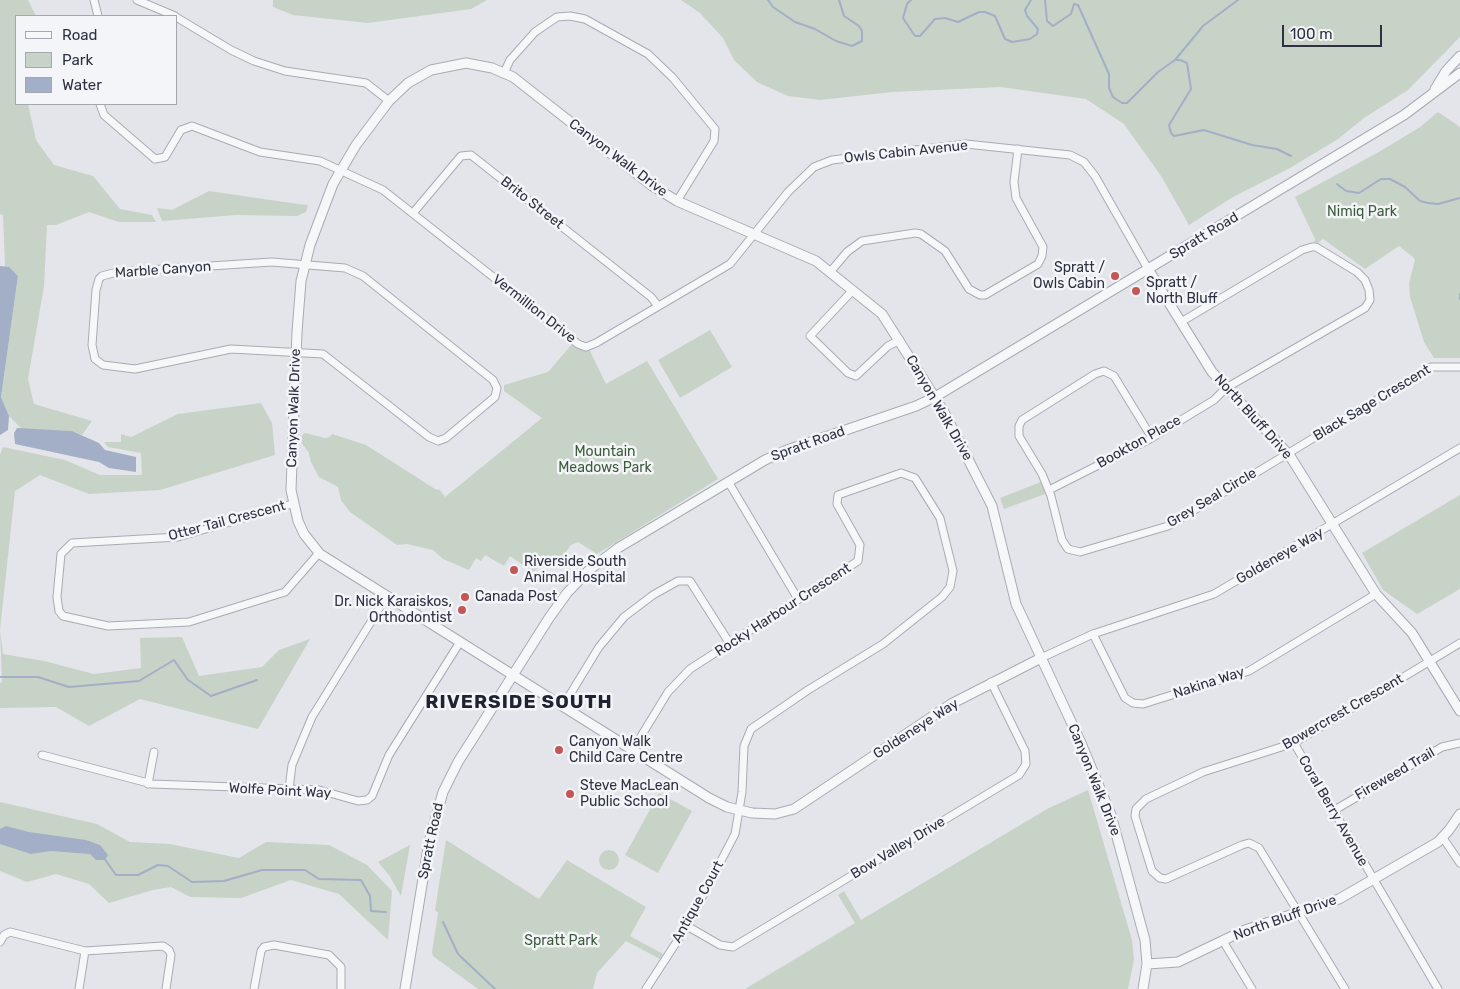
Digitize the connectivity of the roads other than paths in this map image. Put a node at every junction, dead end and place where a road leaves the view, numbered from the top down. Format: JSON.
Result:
{"nodes":[{"id":1,"x":94,"y":0,"type":"edge"},
{"id":2,"x":137,"y":0,"type":"edge"},
{"id":3,"x":98,"y":15,"type":"edge"},
{"id":4,"x":174,"y":15,"type":"edge"},
{"id":5,"x":178,"y":17,"type":"edge"},
{"id":6,"x":1460,"y":56,"type":"edge"},
{"id":7,"x":504,"y":73,"type":"junction"},
{"id":8,"x":1460,"y":74,"type":"edge"},
{"id":9,"x":1433,"y":92,"type":"junction"},
{"id":10,"x":389,"y":101,"type":"junction"},
{"id":11,"x":100,"y":105,"type":"edge"},
{"id":12,"x":1018,"y":149,"type":"junction"},
{"id":13,"x":341,"y":170,"type":"junction"},
{"id":14,"x":677,"y":201,"type":"junction"},
{"id":15,"x":413,"y":213,"type":"junction"},
{"id":16,"x":753,"y":234,"type":"junction"},
{"id":17,"x":304,"y":264,"type":"junction"},
{"id":18,"x":1148,"y":269,"type":"junction"},
{"id":19,"x":831,"y":271,"type":"junction"},
{"id":20,"x":853,"y":290,"type":"junction"},
{"id":21,"x":658,"y":306,"type":"junction"},
{"id":22,"x":1181,"y":322,"type":"junction"},
{"id":23,"x":900,"y":340,"type":"junction"},
{"id":24,"x":296,"y":352,"type":"junction"},
{"id":25,"x":1460,"y":367,"type":"edge"},
{"id":26,"x":1226,"y":388,"type":"junction"},
{"id":27,"x":935,"y":397,"type":"junction"},
{"id":28,"x":1152,"y":438,"type":"junction"},
{"id":29,"x":1460,"y":448,"type":"edge"},
{"id":30,"x":1288,"y":453,"type":"junction"},
{"id":31,"x":728,"y":483,"type":"junction"},
{"id":32,"x":1048,"y":490,"type":"junction"},
{"id":33,"x":292,"y":504,"type":"junction"},
{"id":34,"x":1332,"y":525,"type":"junction"},
{"id":35,"x":319,"y":553,"type":"junction"},
{"id":36,"x":1376,"y":594,"type":"junction"},
{"id":37,"x":387,"y":596,"type":"junction"},
{"id":38,"x":798,"y":599,"type":"junction"},
{"id":39,"x":1093,"y":634,"type":"junction"},
{"id":40,"x":460,"y":642,"type":"junction"},
{"id":41,"x":1460,"y":643,"type":"edge"},
{"id":42,"x":730,"y":644,"type":"junction"},
{"id":43,"x":1041,"y":658,"type":"junction"},
{"id":44,"x":1430,"y":661,"type":"junction"},
{"id":45,"x":514,"y":675,"type":"junction"},
{"id":46,"x":991,"y":682,"type":"junction"},
{"id":47,"x":563,"y":706,"type":"junction"},
{"id":48,"x":1460,"y":711,"type":"edge"},
{"id":49,"x":1294,"y":743,"type":"junction"},
{"id":50,"x":1460,"y":743,"type":"edge"},
{"id":51,"x":632,"y":751,"type":"junction"},
{"id":52,"x":154,"y":752,"type":"dead end"},
{"id":53,"x":42,"y":755,"type":"dead end"},
{"id":54,"x":148,"y":784,"type":"junction"},
{"id":55,"x":289,"y":789,"type":"junction"},
{"id":56,"x":740,"y":810,"type":"junction"},
{"id":57,"x":1333,"y":811,"type":"junction"},
{"id":58,"x":1460,"y":814,"type":"edge"},
{"id":59,"x":1443,"y":838,"type":"junction"},
{"id":60,"x":1460,"y":863,"type":"edge"},
{"id":61,"x":1373,"y":880,"type":"junction"},
{"id":62,"x":1299,"y":912,"type":"junction"},
{"id":63,"x":687,"y":926,"type":"junction"},
{"id":64,"x":1223,"y":941,"type":"junction"},
{"id":65,"x":0,"y":942,"type":"edge"},
{"id":66,"x":85,"y":951,"type":"junction"},
{"id":67,"x":1147,"y":964,"type":"junction"},
{"id":68,"x":79,"y":989,"type":"edge"},
{"id":69,"x":166,"y":989,"type":"edge"},
{"id":70,"x":254,"y":989,"type":"edge"},
{"id":71,"x":340,"y":989,"type":"edge"},
{"id":72,"x":405,"y":989,"type":"edge"},
{"id":73,"x":646,"y":989,"type":"edge"},
{"id":74,"x":1143,"y":989,"type":"edge"},
{"id":75,"x":1252,"y":989,"type":"edge"},
{"id":76,"x":1345,"y":989,"type":"edge"},
{"id":77,"x":1438,"y":989,"type":"edge"}],
"edges":[{"from":1,"to":3,"type":"street"},
{"from":2,"to":4,"type":"street"},
{"from":5,"to":10,"type":"street"},
{"from":6,"to":9,"type":"street","name":"Spratt Road"},
{"from":7,"to":10,"type":"street","name":"Canyon Walk Drive"},
{"from":7,"to":14,"type":"street","name":"Canyon Walk Drive"},
{"from":7,"to":14,"type":"street"},
{"from":8,"to":9,"type":"street","name":"Spratt Road"},
{"from":9,"to":18,"type":"street","name":"Spratt Road"},
{"from":10,"to":13,"type":"street","name":"Canyon Walk Drive"},
{"from":11,"to":13,"type":"street","name":"Vermillion Drive"},
{"from":12,"to":16,"type":"street","name":"Owls Cabin Avenue"},
{"from":12,"to":18,"type":"street","name":"Owls Cabin Avenue"},
{"from":12,"to":19,"type":"street"},
{"from":13,"to":15,"type":"street","name":"Vermillion Drive"},
{"from":13,"to":17,"type":"street","name":"Canyon Walk Drive"},
{"from":14,"to":16,"type":"street","name":"Canyon Walk Drive"},
{"from":15,"to":21,"type":"street","name":"Vermillion Drive"},
{"from":15,"to":21,"type":"street","name":"Brito Street"},
{"from":16,"to":19,"type":"street","name":"Canyon Walk Drive"},
{"from":16,"to":21,"type":"street","name":"Vermillion Drive"},
{"from":17,"to":24,"type":"street","name":"Canyon Walk Drive"},
{"from":17,"to":24,"type":"street","name":"Marble Canyon"},
{"from":17,"to":24,"type":"street","name":"Marble Canyon"},
{"from":18,"to":22,"type":"street","name":"North Bluff Drive"},
{"from":18,"to":27,"type":"street","name":"Spratt Road"},
{"from":19,"to":20,"type":"street","name":"Canyon Walk Drive"},
{"from":20,"to":23,"type":"street","name":"Canyon Walk Drive"},
{"from":20,"to":23,"type":"street"},
{"from":22,"to":26,"type":"street","name":"North Bluff Drive"},
{"from":22,"to":26,"type":"street","name":"Bookton Place"},
{"from":23,"to":27,"type":"street","name":"Canyon Walk Drive"},
{"from":24,"to":33,"type":"street","name":"Canyon Walk Drive"},
{"from":25,"to":30,"type":"street","name":"Black Sage Crescent"},
{"from":26,"to":28,"type":"street","name":"Bookton Place"},
{"from":26,"to":30,"type":"street","name":"North Bluff Drive"},
{"from":27,"to":31,"type":"street","name":"Spratt Road"},
{"from":27,"to":43,"type":"street","name":"Canyon Walk Drive"},
{"from":28,"to":32,"type":"street","name":"Bookton Place"},
{"from":28,"to":32,"type":"street","name":"Grey Seal Circle"},
{"from":29,"to":34,"type":"street"},
{"from":30,"to":32,"type":"street","name":"Grey Seal Circle"},
{"from":30,"to":34,"type":"street","name":"North Bluff Drive"},
{"from":31,"to":38,"type":"street"},
{"from":31,"to":45,"type":"street","name":"Spratt Road"},
{"from":33,"to":35,"type":"street","name":"Canyon Walk Drive"},
{"from":33,"to":35,"type":"street","name":"Otter Tail Crescent"},
{"from":34,"to":36,"type":"street","name":"North Bluff Drive"},
{"from":34,"to":39,"type":"street","name":"Goldeneye Way"},
{"from":35,"to":37,"type":"street","name":"Canyon Walk Drive"},
{"from":36,"to":39,"type":"street","name":"Nakina Way"},
{"from":36,"to":44,"type":"street","name":"North Bluff Drive"},
{"from":37,"to":40,"type":"street","name":"Canyon Walk Drive"},
{"from":37,"to":55,"type":"street"},
{"from":38,"to":42,"type":"street","name":"Rocky Harbour Crescent"},
{"from":38,"to":56,"type":"street","name":"Rocky Harbour Crescent"},
{"from":39,"to":43,"type":"street","name":"Goldeneye Way"},
{"from":40,"to":45,"type":"street","name":"Canyon Walk Drive"},
{"from":40,"to":55,"type":"street","name":"Wolfe Point Way"},
{"from":41,"to":44,"type":"street","name":"Bowercrest Crescent"},
{"from":42,"to":47,"type":"street"},
{"from":42,"to":51,"type":"street","name":"Rocky Harbour Crescent"},
{"from":43,"to":46,"type":"street","name":"Goldeneye Way"},
{"from":43,"to":67,"type":"street","name":"Canyon Walk Drive"},
{"from":44,"to":48,"type":"street","name":"North Bluff Drive"},
{"from":44,"to":49,"type":"street","name":"Bowercrest Crescent"},
{"from":45,"to":47,"type":"street","name":"Goldeneye Way"},
{"from":45,"to":72,"type":"street","name":"Spratt Road"},
{"from":46,"to":56,"type":"street","name":"Goldeneye Way"},
{"from":46,"to":63,"type":"street","name":"Bow Valley Drive"},
{"from":47,"to":51,"type":"street","name":"Goldeneye Way"},
{"from":49,"to":57,"type":"street","name":"Coral Berry Avenue"},
{"from":49,"to":62,"type":"street","name":"Bowercrest Crescent"},
{"from":50,"to":57,"type":"street","name":"Fireweed Trail"},
{"from":51,"to":56,"type":"street","name":"Goldeneye Way"},
{"from":52,"to":54,"type":"street"},
{"from":53,"to":54,"type":"street","name":"Wolfe Point Way"},
{"from":54,"to":55,"type":"street","name":"Wolfe Point Way"},
{"from":56,"to":63,"type":"street","name":"Antique Court"},
{"from":57,"to":61,"type":"street","name":"Coral Berry Avenue"},
{"from":58,"to":59,"type":"street","name":"North Bluff Drive"},
{"from":59,"to":60,"type":"street"},
{"from":59,"to":61,"type":"street","name":"North Bluff Drive"},
{"from":61,"to":62,"type":"street","name":"North Bluff Drive"},
{"from":61,"to":77,"type":"street","name":"Coral Berry Avenue"},
{"from":62,"to":64,"type":"street","name":"North Bluff Drive"},
{"from":62,"to":76,"type":"street"},
{"from":63,"to":73,"type":"street","name":"Antique Court"},
{"from":64,"to":67,"type":"street","name":"North Bluff Drive"},
{"from":64,"to":75,"type":"street"},
{"from":65,"to":66,"type":"street"},
{"from":66,"to":68,"type":"street"},
{"from":66,"to":69,"type":"street"},
{"from":67,"to":74,"type":"street","name":"Canyon Walk Drive"},
{"from":70,"to":71,"type":"street"}]}
